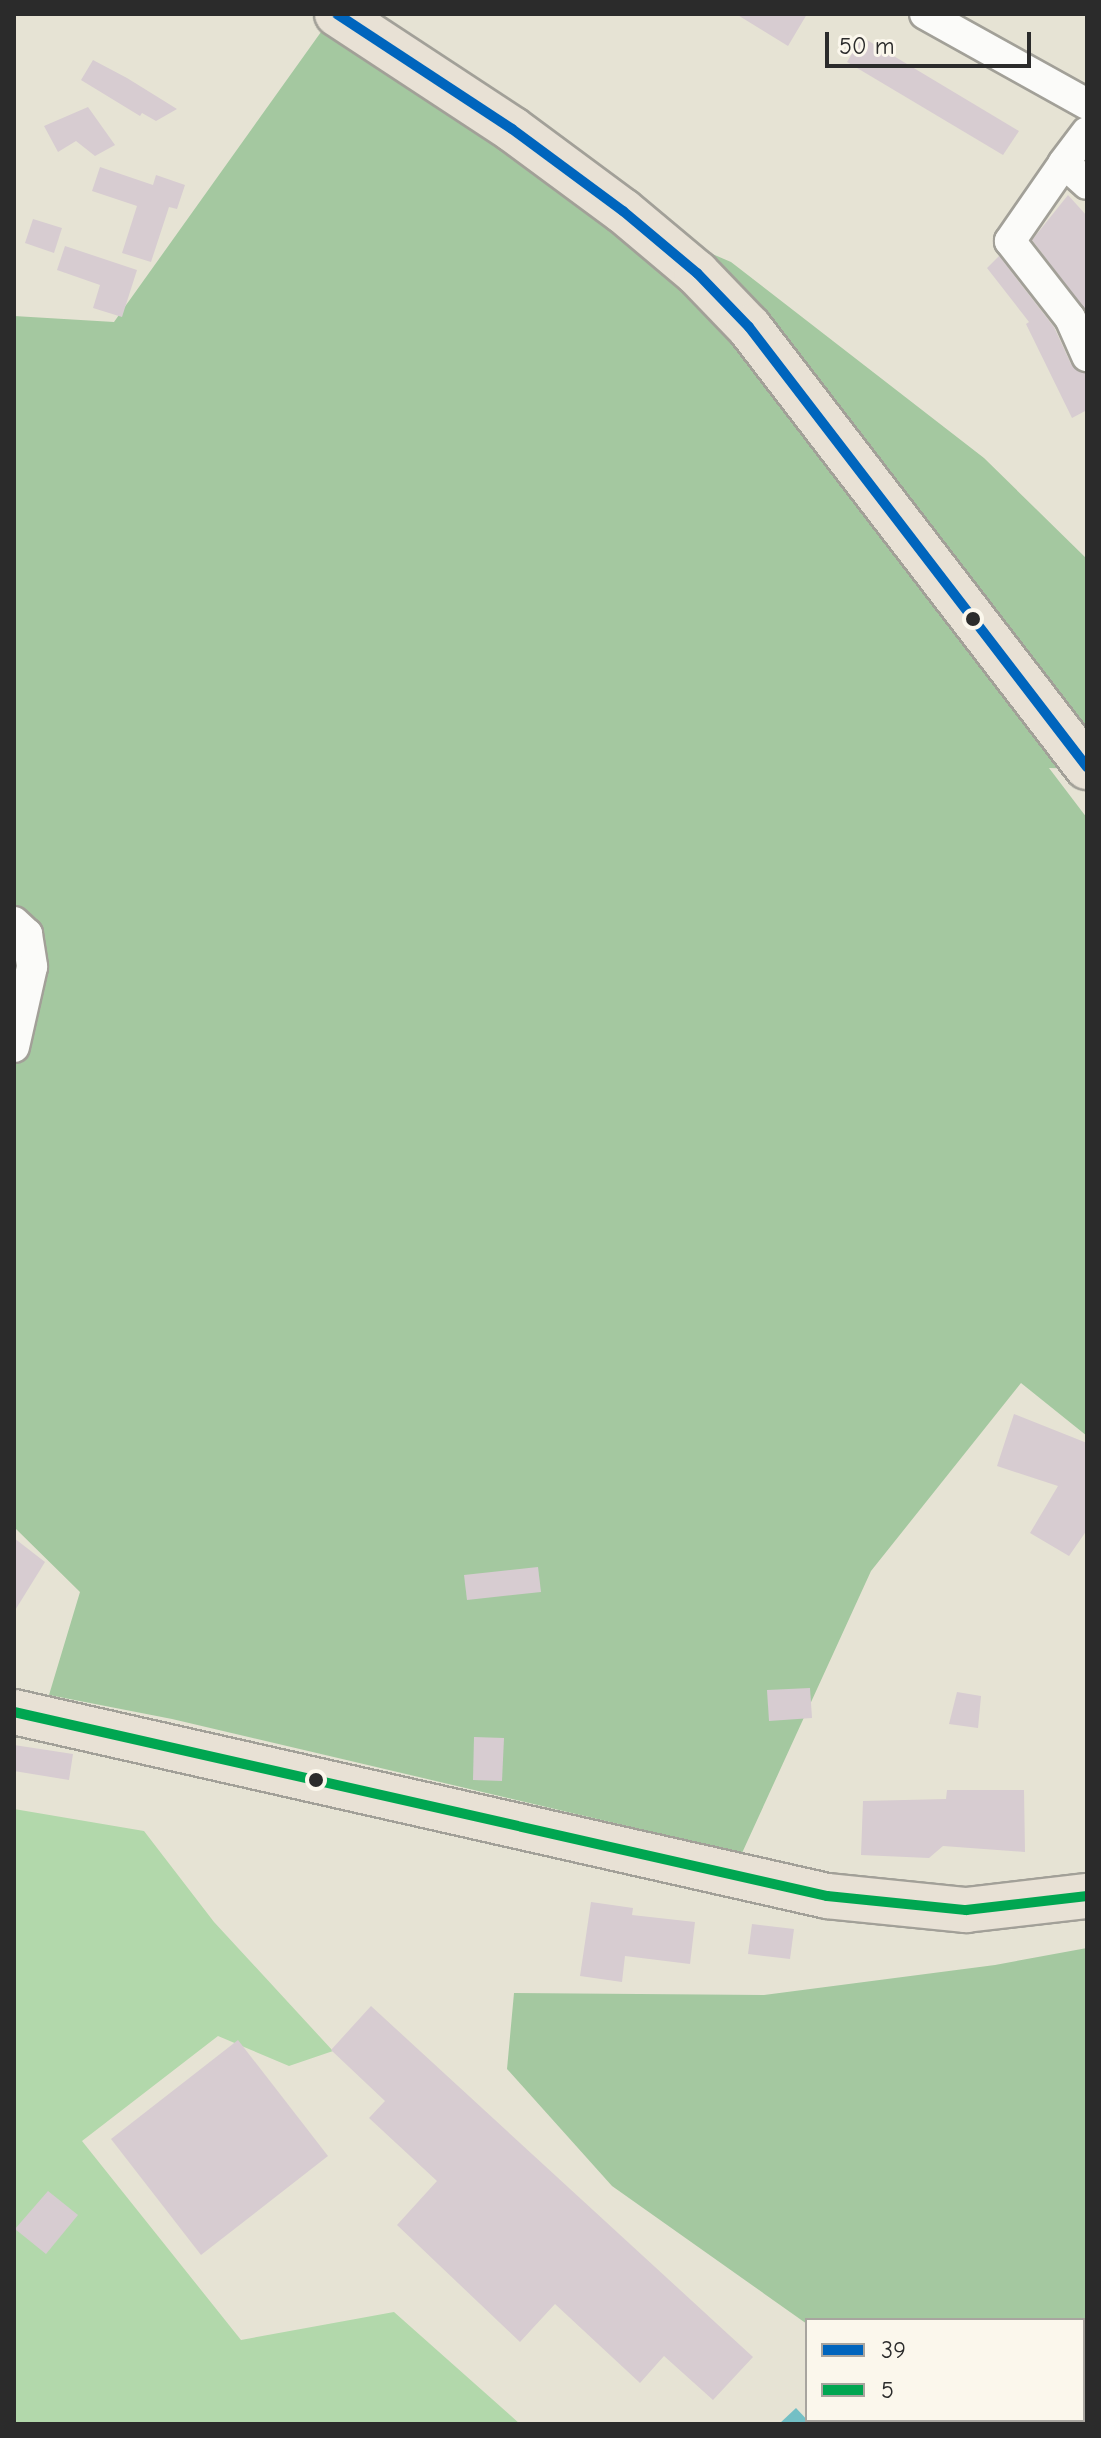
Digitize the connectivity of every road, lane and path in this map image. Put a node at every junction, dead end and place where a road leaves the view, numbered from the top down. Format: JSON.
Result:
{"nodes":[{"id":1,"x":337,"y":14,"type":"edge"},
{"id":2,"x":925,"y":14,"type":"edge"},
{"id":3,"x":1087,"y":104,"type":"edge"},
{"id":4,"x":1087,"y":132,"type":"edge"},
{"id":5,"x":1064,"y":163,"type":"junction"},
{"id":6,"x":1087,"y":184,"type":"edge"},
{"id":7,"x":1087,"y":356,"type":"edge"},
{"id":8,"x":1087,"y":767,"type":"edge"},
{"id":9,"x":14,"y":922,"type":"edge"},
{"id":10,"x":14,"y":1047,"type":"edge"},
{"id":11,"x":14,"y":1712,"type":"edge"},
{"id":12,"x":1087,"y":1896,"type":"edge"}],
"edges":[{"from":1,"to":8,"type":"highway"},
{"from":2,"to":3,"type":"street"},
{"from":4,"to":5,"type":"street"},
{"from":5,"to":6,"type":"street"},
{"from":5,"to":7,"type":"street"},
{"from":9,"to":10,"type":"street"},
{"from":11,"to":12,"type":"highway"}]}
